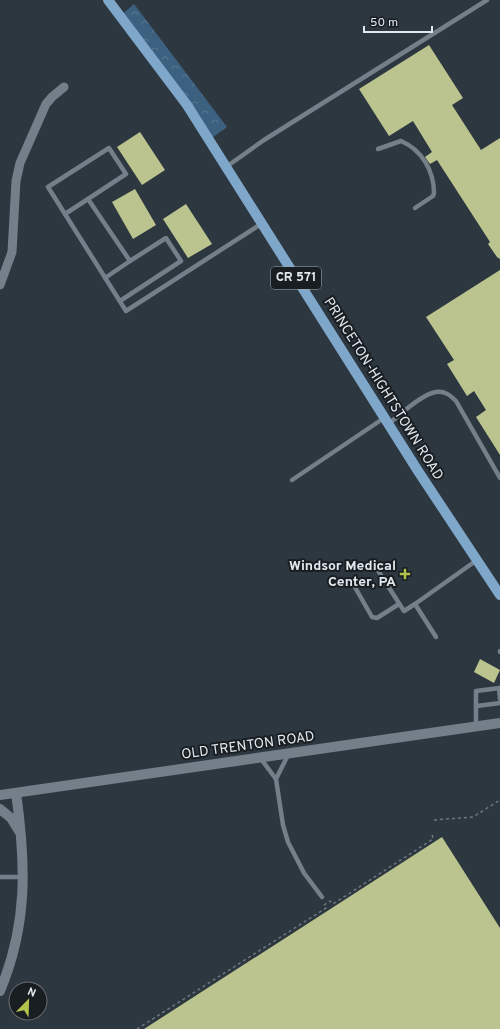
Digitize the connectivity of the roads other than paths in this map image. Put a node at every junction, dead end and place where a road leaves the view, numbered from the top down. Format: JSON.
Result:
{"nodes":[{"id":1,"x":108,"y":0,"type":"edge"},
{"id":2,"x":487,"y":0,"type":"edge"},
{"id":3,"x":64,"y":87,"type":"dead end"},
{"id":4,"x":378,"y":149,"type":"dead end"},
{"id":5,"x":226,"y":167,"type":"junction"},
{"id":6,"x":88,"y":199,"type":"junction"},
{"id":7,"x":415,"y":208,"type":"dead end"},
{"id":8,"x":65,"y":214,"type":"junction"},
{"id":9,"x":262,"y":224,"type":"junction"},
{"id":10,"x":130,"y":261,"type":"junction"},
{"id":11,"x":105,"y":278,"type":"junction"},
{"id":12,"x":0,"y":285,"type":"edge"},
{"id":13,"x":120,"y":301,"type":"junction"},
{"id":14,"x":386,"y":421,"type":"junction"},
{"id":15,"x":500,"y":478,"type":"edge"},
{"id":16,"x":292,"y":480,"type":"dead end"},
{"id":17,"x":477,"y":560,"type":"junction"},
{"id":18,"x":377,"y":569,"type":"dead end"},
{"id":19,"x":352,"y":582,"type":"dead end"},
{"id":20,"x":500,"y":595,"type":"edge"},
{"id":21,"x":399,"y":604,"type":"junction"},
{"id":22,"x":415,"y":604,"type":"junction"},
{"id":23,"x":436,"y":637,"type":"dead end"},
{"id":24,"x":499,"y":688,"type":"edge"},
{"id":25,"x":500,"y":699,"type":"edge"},
{"id":26,"x":500,"y":703,"type":"edge"},
{"id":27,"x":477,"y":706,"type":"junction"},
{"id":28,"x":500,"y":723,"type":"edge"},
{"id":29,"x":476,"y":727,"type":"junction"},
{"id":30,"x":288,"y":755,"type":"junction"},
{"id":31,"x":260,"y":758,"type":"junction"},
{"id":32,"x":276,"y":779,"type":"junction"},
{"id":33,"x":16,"y":793,"type":"junction"},
{"id":34,"x":0,"y":795,"type":"edge"},
{"id":35,"x":0,"y":809,"type":"edge"},
{"id":36,"x":22,"y":836,"type":"junction"},
{"id":37,"x":0,"y":877,"type":"edge"},
{"id":38,"x":24,"y":877,"type":"junction"},
{"id":39,"x":322,"y":897,"type":"dead end"},
{"id":40,"x":0,"y":991,"type":"edge"}],
"edges":[{"from":1,"to":5,"type":"main road","name":"PRINCETON-HIGHTSTOWN ROAD","number":"CR 571"},
{"from":2,"to":5,"type":"lane"},
{"from":3,"to":12,"type":"street"},
{"from":4,"to":7,"type":"lane"},
{"from":5,"to":9,"type":"main road","name":"PRINCETON-HIGHTSTOWN ROAD","number":"CR 571"},
{"from":6,"to":8,"type":"lane"},
{"from":6,"to":8,"type":"lane"},
{"from":6,"to":10,"type":"lane"},
{"from":8,"to":11,"type":"lane"},
{"from":9,"to":13,"type":"lane"},
{"from":9,"to":14,"type":"main road","name":"PRINCETON-HIGHTSTOWN ROAD","number":"CR 571"},
{"from":10,"to":11,"type":"lane"},
{"from":10,"to":13,"type":"lane"},
{"from":11,"to":13,"type":"lane"},
{"from":14,"to":15,"type":"lane"},
{"from":14,"to":16,"type":"lane"},
{"from":14,"to":17,"type":"main road","name":"PRINCETON-HIGHTSTOWN ROAD","number":"CR 571"},
{"from":17,"to":20,"type":"main road","name":"PRINCETON-HIGHTSTOWN ROAD","number":"CR 571"},
{"from":17,"to":22,"type":"lane"},
{"from":18,"to":21,"type":"lane"},
{"from":19,"to":21,"type":"lane"},
{"from":21,"to":22,"type":"lane"},
{"from":22,"to":23,"type":"lane"},
{"from":24,"to":25,"type":"lane"},
{"from":24,"to":27,"type":"lane"},
{"from":26,"to":27,"type":"lane"},
{"from":27,"to":29,"type":"lane"},
{"from":28,"to":29,"type":"main road","name":"OLD TRENTON ROAD"},
{"from":29,"to":30,"type":"main road","name":"OLD TRENTON ROAD"},
{"from":30,"to":31,"type":"main road","name":"OLD TRENTON ROAD"},
{"from":30,"to":32,"type":"lane"},
{"from":31,"to":32,"type":"lane"},
{"from":31,"to":33,"type":"main road","name":"OLD TRENTON ROAD"},
{"from":32,"to":39,"type":"lane"},
{"from":33,"to":34,"type":"main road","name":"OLD TRENTON ROAD"},
{"from":33,"to":36,"type":"main road"},
{"from":35,"to":36,"type":"main road"},
{"from":36,"to":38,"type":"main road"},
{"from":37,"to":38,"type":"lane"},
{"from":38,"to":40,"type":"main road"}]}
